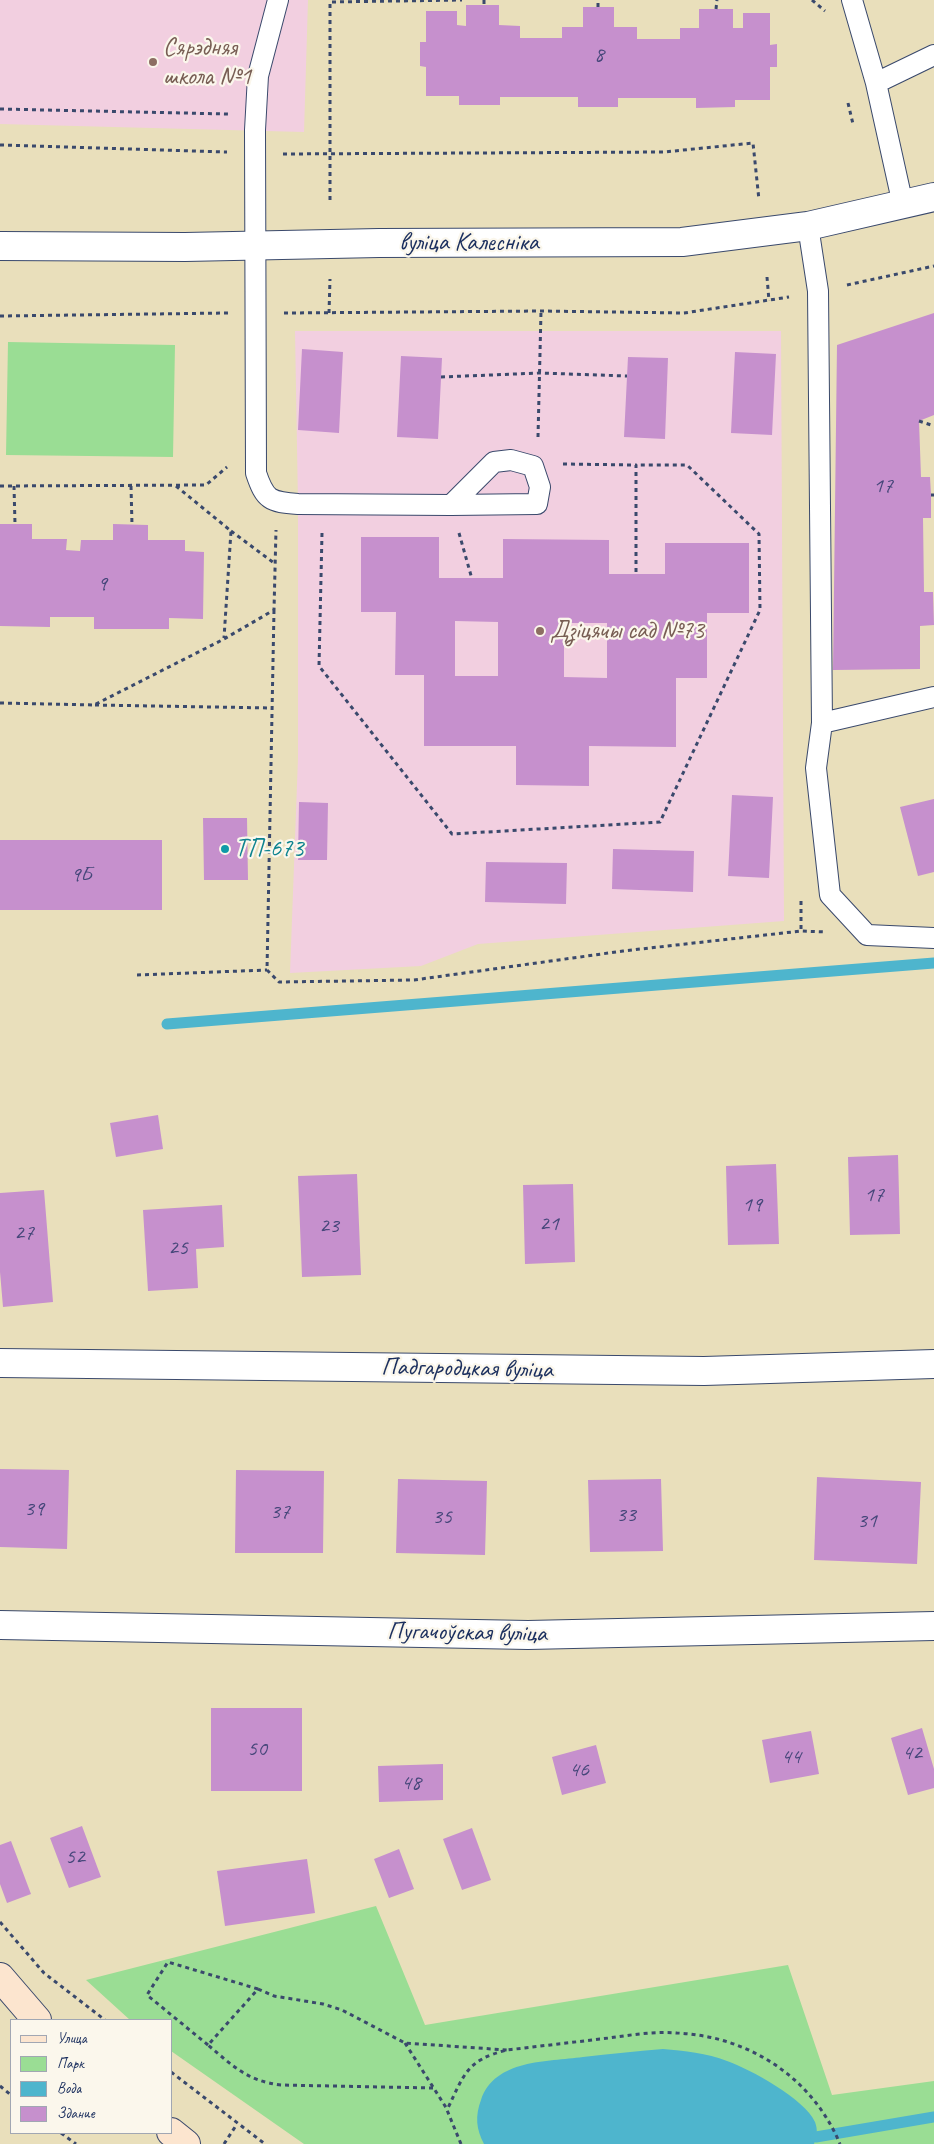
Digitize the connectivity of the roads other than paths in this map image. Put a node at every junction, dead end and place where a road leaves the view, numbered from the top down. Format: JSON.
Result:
{"nodes":[{"id":1,"x":278,"y":0,"type":"edge"},
{"id":2,"x":852,"y":0,"type":"edge"},
{"id":3,"x":934,"y":55,"type":"edge"},
{"id":4,"x":876,"y":83,"type":"junction"},
{"id":5,"x":934,"y":197,"type":"edge"},
{"id":6,"x":904,"y":205,"type":"junction"},
{"id":7,"x":808,"y":226,"type":"junction"},
{"id":8,"x":0,"y":246,"type":"edge"},
{"id":9,"x":256,"y":246,"type":"junction"},
{"id":10,"x":451,"y":505,"type":"dead end"},
{"id":11,"x":934,"y":696,"type":"edge"},
{"id":12,"x":822,"y":723,"type":"junction"},
{"id":13,"x":934,"y":938,"type":"edge"},
{"id":14,"x":0,"y":1363,"type":"edge"},
{"id":15,"x":934,"y":1364,"type":"edge"},
{"id":16,"x":0,"y":1625,"type":"edge"},
{"id":17,"x":934,"y":1626,"type":"edge"},
{"id":18,"x":0,"y":1977,"type":"edge"},
{"id":19,"x":35,"y":2019,"type":"edge"},
{"id":20,"x":172,"y":2133,"type":"edge"},
{"id":21,"x":186,"y":2144,"type":"edge"}],
"edges":[{"from":1,"to":9,"type":"lane"},
{"from":2,"to":4,"type":"lane"},
{"from":3,"to":4,"type":"lane"},
{"from":4,"to":6,"type":"lane"},
{"from":5,"to":6,"type":"street","name":"вуліца Калесніка"},
{"from":6,"to":7,"type":"street","name":"вуліца Калесніка"},
{"from":7,"to":9,"type":"street","name":"вуліца Калесніка"},
{"from":7,"to":12,"type":"lane"},
{"from":8,"to":9,"type":"street","name":"вуліца Калесніка"},
{"from":9,"to":10,"type":"lane"},
{"from":11,"to":12,"type":"lane"},
{"from":12,"to":13,"type":"lane"},
{"from":14,"to":15,"type":"street","name":"Падгародцкая вуліца"},
{"from":16,"to":17,"type":"street","name":"Пугачоўская вуліца"},
{"from":18,"to":19,"type":"street"},
{"from":20,"to":21,"type":"street"}]}
